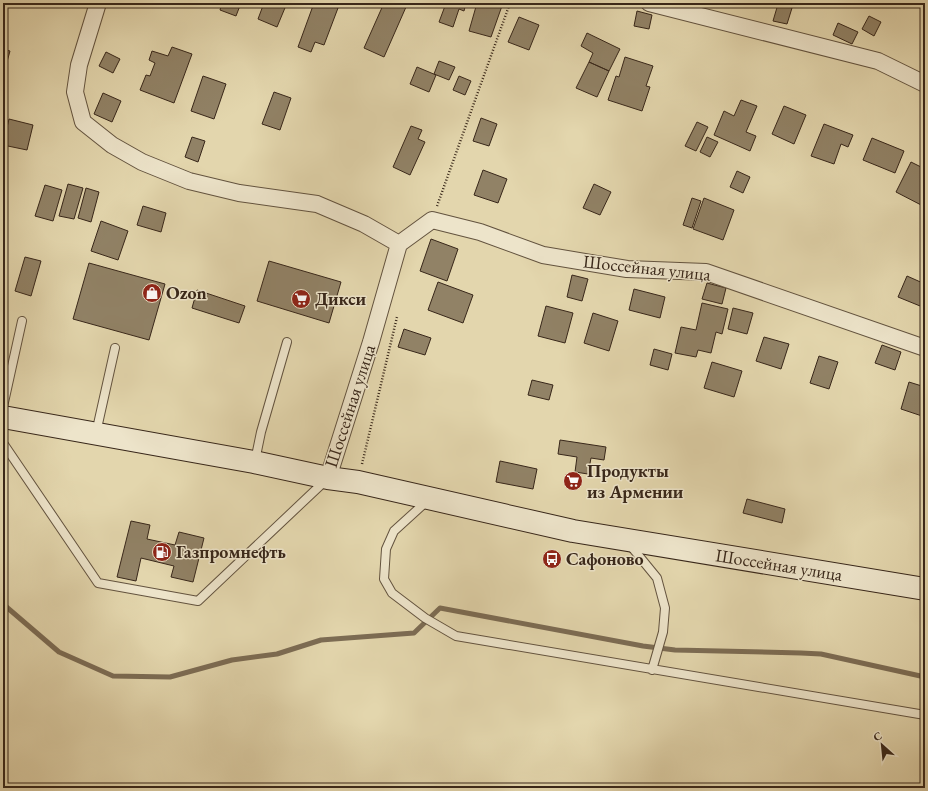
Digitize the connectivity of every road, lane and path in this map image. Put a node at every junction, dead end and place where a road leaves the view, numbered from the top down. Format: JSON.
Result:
{"nodes":[{"id":1,"x":98,"y":3,"type":"edge"},
{"id":2,"x":649,"y":3,"type":"edge"},
{"id":3,"x":925,"y":84,"type":"edge"},
{"id":4,"x":399,"y":244,"type":"junction"},
{"id":5,"x":22,"y":321,"type":"dead end"},
{"id":6,"x":287,"y":342,"type":"dead end"},
{"id":7,"x":115,"y":348,"type":"dead end"},
{"id":8,"x":925,"y":348,"type":"edge"},
{"id":9,"x":3,"y":407,"type":"edge"},
{"id":10,"x":3,"y":417,"type":"edge"},
{"id":11,"x":96,"y":433,"type":"junction"},
{"id":12,"x":3,"y":443,"type":"edge"},
{"id":13,"x":254,"y":462,"type":"junction"},
{"id":14,"x":328,"y":478,"type":"junction"},
{"id":15,"x":430,"y":498,"type":"junction"},
{"id":16,"x":625,"y":540,"type":"junction"},
{"id":17,"x":925,"y":589,"type":"edge"},
{"id":18,"x":652,"y":670,"type":"junction"},
{"id":19,"x":925,"y":715,"type":"edge"}],
"edges":[{"from":1,"to":4,"type":"street"},
{"from":2,"to":3,"type":"street"},
{"from":4,"to":8,"type":"street","name":"Шоссейная улица"},
{"from":4,"to":14,"type":"street","name":"Шоссейная улица"},
{"from":5,"to":9,"type":"lane"},
{"from":6,"to":13,"type":"lane"},
{"from":7,"to":11,"type":"lane"},
{"from":10,"to":11,"type":"street","name":"Шоссейная улица"},
{"from":11,"to":13,"type":"street","name":"Шоссейная улица"},
{"from":12,"to":14,"type":"lane"},
{"from":13,"to":14,"type":"street","name":"Шоссейная улица"},
{"from":14,"to":15,"type":"street","name":"Шоссейная улица"},
{"from":15,"to":16,"type":"street","name":"Шоссейная улица"},
{"from":15,"to":18,"type":"lane"},
{"from":16,"to":17,"type":"street","name":"Шоссейная улица"},
{"from":16,"to":18,"type":"lane"},
{"from":18,"to":19,"type":"lane"}]}
